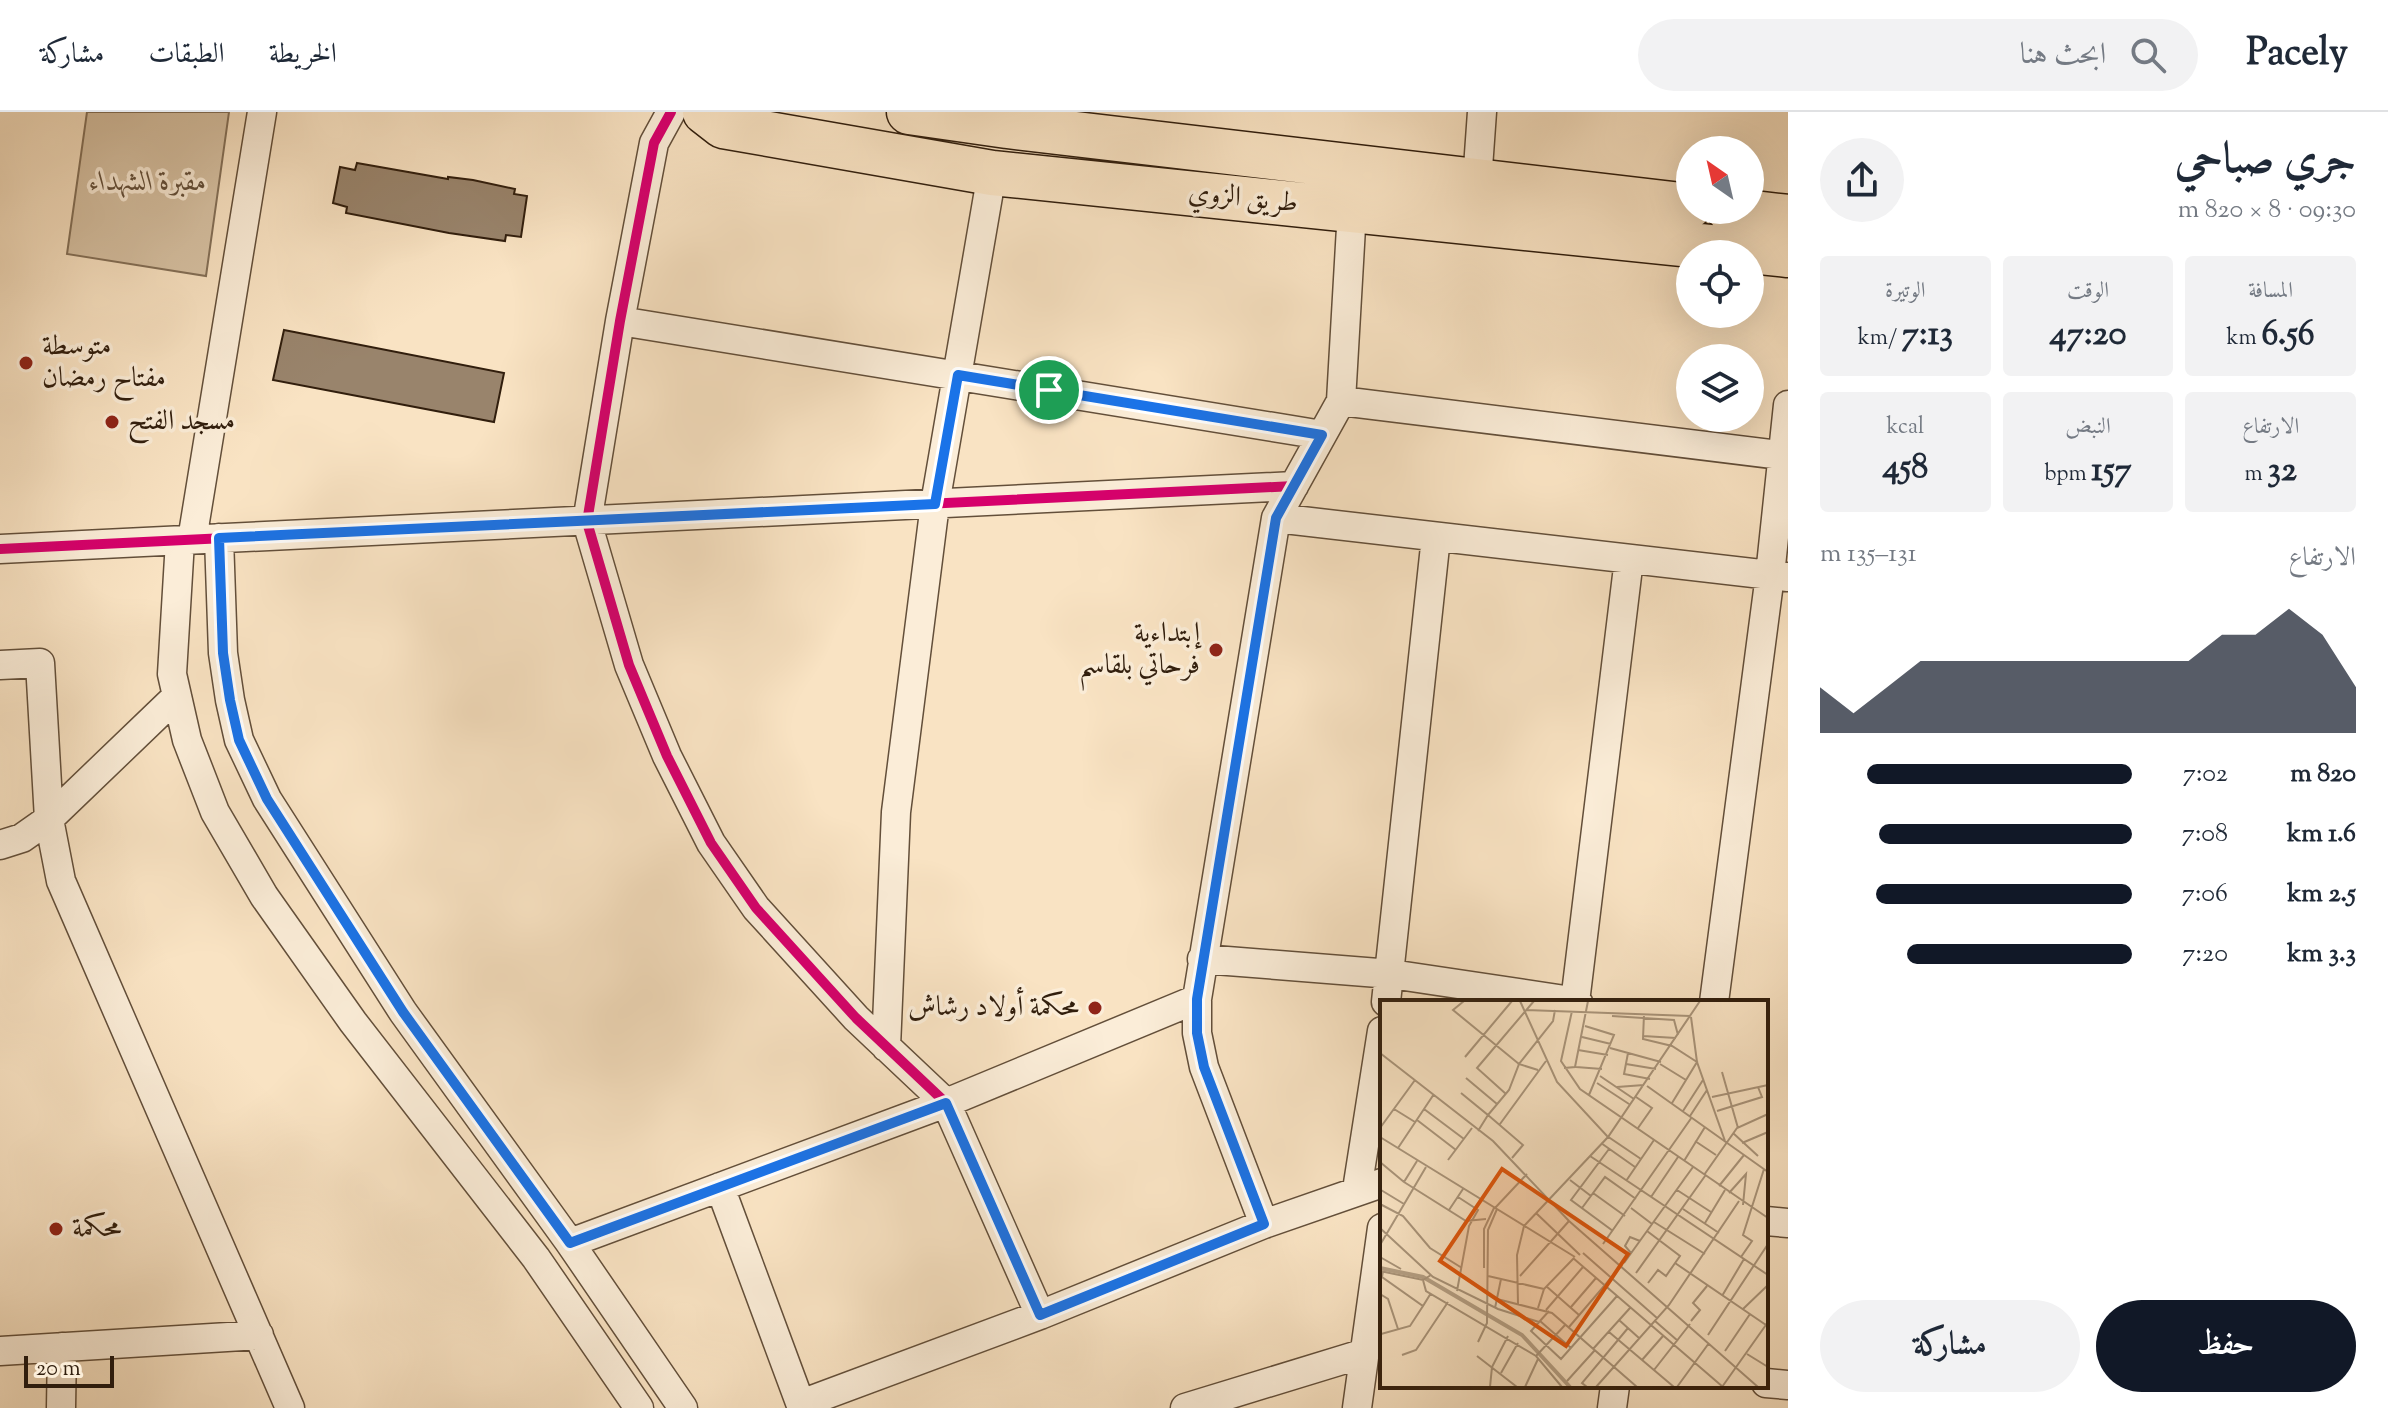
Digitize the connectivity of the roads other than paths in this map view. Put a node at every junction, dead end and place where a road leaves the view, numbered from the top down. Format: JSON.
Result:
{"nodes":[{"id":1,"x":262,"y":112,"type":"edge"},
{"id":2,"x":671,"y":112,"type":"edge"},
{"id":3,"x":705,"y":112,"type":"edge"},
{"id":4,"x":1482,"y":112,"type":"edge"},
{"id":5,"x":935,"y":114,"type":"edge"},
{"id":6,"x":992,"y":173,"type":"junction"},
{"id":7,"x":1477,"y":182,"type":"junction"},
{"id":8,"x":1676,"y":204,"type":"edge"},
{"id":9,"x":1352,"y":210,"type":"junction"},
{"id":10,"x":1764,"y":214,"type":"edge"},
{"id":11,"x":1788,"y":217,"type":"edge"},
{"id":12,"x":1788,"y":255,"type":"edge"},
{"id":13,"x":620,"y":321,"type":"junction"},
{"id":14,"x":958,"y":375,"type":"junction"},
{"id":15,"x":1341,"y":401,"type":"junction"},
{"id":16,"x":1788,"y":405,"type":"edge"},
{"id":17,"x":1322,"y":435,"type":"junction"},
{"id":18,"x":1786,"y":455,"type":"edge"},
{"id":19,"x":1294,"y":486,"type":"junction"},
{"id":20,"x":935,"y":504,"type":"junction"},
{"id":21,"x":1276,"y":518,"type":"junction"},
{"id":22,"x":587,"y":522,"type":"junction"},
{"id":23,"x":1436,"y":537,"type":"junction"},
{"id":24,"x":197,"y":540,"type":"junction"},
{"id":25,"x":0,"y":549,"type":"edge"},
{"id":26,"x":1629,"y":559,"type":"junction"},
{"id":27,"x":1779,"y":576,"type":"edge"},
{"id":28,"x":0,"y":665,"type":"edge"},
{"id":29,"x":177,"y":696,"type":"junction"},
{"id":30,"x":49,"y":819,"type":"junction"},
{"id":31,"x":0,"y":845,"type":"edge"},
{"id":32,"x":1202,"y":959,"type":"junction"},
{"id":33,"x":1389,"y":988,"type":"edge"},
{"id":34,"x":1197,"y":999,"type":"junction"},
{"id":35,"x":1549,"y":1000,"type":"edge"},
{"id":36,"x":1576,"y":1000,"type":"edge"},
{"id":37,"x":1714,"y":1000,"type":"edge"},
{"id":38,"x":886,"y":1047,"type":"junction"},
{"id":39,"x":1380,"y":1057,"type":"edge"},
{"id":40,"x":946,"y":1103,"type":"junction"},
{"id":41,"x":720,"y":1187,"type":"junction"},
{"id":42,"x":1370,"y":1187,"type":"edge"},
{"id":43,"x":1768,"y":1221,"type":"edge"},
{"id":44,"x":1788,"y":1223,"type":"edge"},
{"id":45,"x":1264,"y":1224,"type":"junction"},
{"id":46,"x":570,"y":1243,"type":"junction"},
{"id":47,"x":1380,"y":1249,"type":"edge"},
{"id":48,"x":1040,"y":1315,"type":"junction"},
{"id":49,"x":259,"y":1335,"type":"junction"},
{"id":50,"x":1371,"y":1343,"type":"edge"},
{"id":51,"x":62,"y":1347,"type":"junction"},
{"id":52,"x":0,"y":1351,"type":"edge"},
{"id":53,"x":1768,"y":1383,"type":"edge"},
{"id":54,"x":1788,"y":1385,"type":"edge"},
{"id":55,"x":1615,"y":1388,"type":"edge"},
{"id":56,"x":802,"y":1406,"type":"edge"},
{"id":57,"x":61,"y":1408,"type":"edge"},
{"id":58,"x":290,"y":1408,"type":"edge"},
{"id":59,"x":639,"y":1408,"type":"edge"},
{"id":60,"x":683,"y":1408,"type":"edge"},
{"id":61,"x":1185,"y":1408,"type":"edge"},
{"id":62,"x":1357,"y":1408,"type":"edge"},
{"id":63,"x":1612,"y":1408,"type":"edge"}],
"edges":[{"from":1,"to":24,"type":"street"},
{"from":2,"to":13,"type":"street"},
{"from":3,"to":6,"type":"main road","name":"طريق الزوي"},
{"from":4,"to":7,"type":"street"},
{"from":5,"to":7,"type":"main road","name":"طريق الزوي"},
{"from":6,"to":9,"type":"main road","name":"طريق الزوي"},
{"from":6,"to":14,"type":"street"},
{"from":7,"to":8,"type":"main road","name":"طريق الزوي"},
{"from":9,"to":12,"type":"main road","name":"طريق الزوي"},
{"from":9,"to":15,"type":"street"},
{"from":10,"to":11,"type":"main road"},
{"from":13,"to":14,"type":"street"},
{"from":13,"to":22,"type":"street"},
{"from":14,"to":17,"type":"street"},
{"from":14,"to":20,"type":"street"},
{"from":15,"to":17,"type":"street"},
{"from":15,"to":18,"type":"street"},
{"from":16,"to":18,"type":"street"},
{"from":17,"to":19,"type":"street"},
{"from":18,"to":27,"type":"street"},
{"from":19,"to":20,"type":"street"},
{"from":19,"to":21,"type":"street"},
{"from":20,"to":22,"type":"street"},
{"from":20,"to":38,"type":"street"},
{"from":21,"to":23,"type":"street"},
{"from":21,"to":32,"type":"street"},
{"from":22,"to":24,"type":"street"},
{"from":22,"to":38,"type":"street"},
{"from":23,"to":26,"type":"street"},
{"from":23,"to":33,"type":"street"},
{"from":24,"to":25,"type":"street"},
{"from":24,"to":29,"type":"street"},
{"from":24,"to":46,"type":"street"},
{"from":26,"to":27,"type":"street"},
{"from":26,"to":36,"type":"street"},
{"from":27,"to":37,"type":"street"},
{"from":28,"to":30,"type":"street"},
{"from":29,"to":30,"type":"street"},
{"from":29,"to":59,"type":"street"},
{"from":30,"to":31,"type":"street"},
{"from":30,"to":49,"type":"street"},
{"from":32,"to":33,"type":"street"},
{"from":32,"to":34,"type":"street"},
{"from":33,"to":35,"type":"street"},
{"from":34,"to":40,"type":"street"},
{"from":34,"to":45,"type":"street"},
{"from":38,"to":40,"type":"street"},
{"from":39,"to":42,"type":"street"},
{"from":40,"to":41,"type":"street"},
{"from":40,"to":48,"type":"street"},
{"from":41,"to":46,"type":"street"},
{"from":41,"to":56,"type":"street"},
{"from":42,"to":45,"type":"street"},
{"from":43,"to":44,"type":"street"},
{"from":45,"to":48,"type":"street"},
{"from":46,"to":60,"type":"street"},
{"from":47,"to":50,"type":"street"},
{"from":48,"to":56,"type":"street"},
{"from":49,"to":51,"type":"street"},
{"from":49,"to":58,"type":"street"},
{"from":50,"to":61,"type":"street"},
{"from":50,"to":62,"type":"street"},
{"from":51,"to":52,"type":"street"},
{"from":51,"to":57,"type":"street"},
{"from":53,"to":54,"type":"street"},
{"from":55,"to":63,"type":"street"}]}
